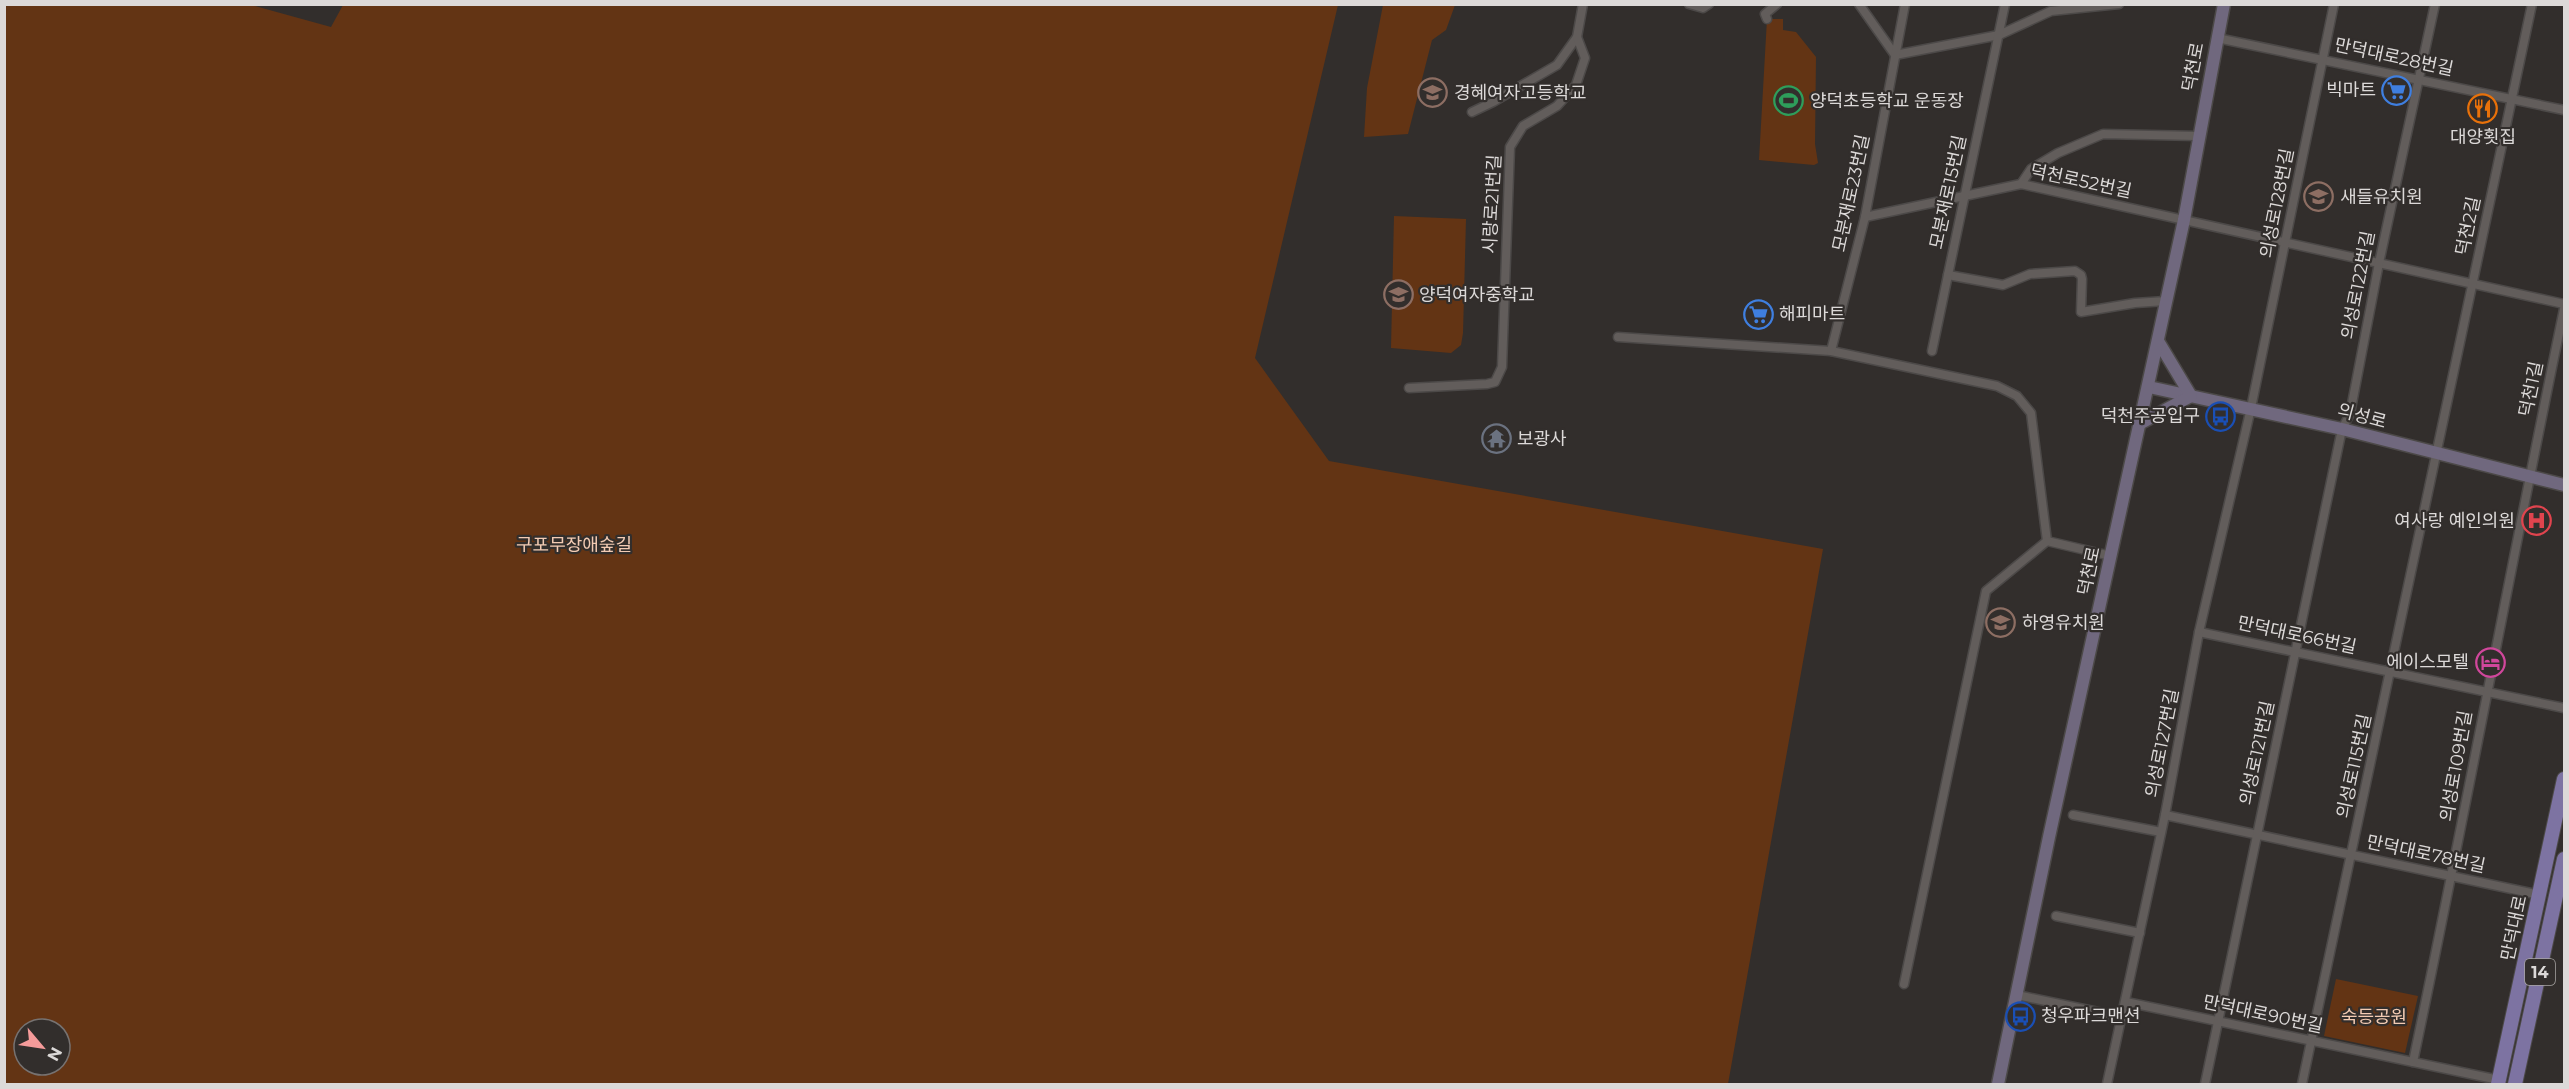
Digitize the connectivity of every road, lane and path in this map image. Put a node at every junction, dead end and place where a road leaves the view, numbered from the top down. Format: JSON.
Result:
{"nodes":[{"id":1,"x":1583,"y":4,"type":"edge"},
{"id":2,"x":1689,"y":4,"type":"edge"},
{"id":3,"x":1708,"y":4,"type":"edge"},
{"id":4,"x":1777,"y":4,"type":"edge"},
{"id":5,"x":1858,"y":4,"type":"edge"},
{"id":6,"x":1905,"y":4,"type":"edge"},
{"id":7,"x":2005,"y":4,"type":"edge"},
{"id":8,"x":2119,"y":4,"type":"edge"},
{"id":9,"x":2224,"y":4,"type":"edge"},
{"id":10,"x":2334,"y":4,"type":"edge"},
{"id":11,"x":2435,"y":4,"type":"edge"},
{"id":12,"x":2532,"y":4,"type":"edge"},
{"id":13,"x":1767,"y":19,"type":"dead end"},
{"id":14,"x":1999,"y":34,"type":"junction"},
{"id":15,"x":1577,"y":37,"type":"junction"},
{"id":16,"x":2217,"y":38,"type":"junction"},
{"id":17,"x":1895,"y":55,"type":"junction"},
{"id":18,"x":2323,"y":60,"type":"junction"},
{"id":19,"x":2418,"y":79,"type":"junction"},
{"id":20,"x":2512,"y":99,"type":"junction"},
{"id":21,"x":2565,"y":110,"type":"edge"},
{"id":22,"x":1472,"y":112,"type":"dead end"},
{"id":23,"x":2198,"y":136,"type":"junction"},
{"id":24,"x":2022,"y":184,"type":"junction"},
{"id":25,"x":1963,"y":197,"type":"junction"},
{"id":26,"x":1865,"y":217,"type":"junction"},
{"id":27,"x":2184,"y":220,"type":"junction"},
{"id":28,"x":2286,"y":243,"type":"junction"},
{"id":29,"x":2379,"y":262,"type":"junction"},
{"id":30,"x":1948,"y":275,"type":"junction"},
{"id":31,"x":2473,"y":283,"type":"junction"},
{"id":32,"x":2166,"y":301,"type":"junction"},
{"id":33,"x":2565,"y":304,"type":"edge"},
{"id":34,"x":2565,"y":309,"type":"edge"},
{"id":35,"x":1618,"y":337,"type":"dead end"},
{"id":36,"x":2158,"y":341,"type":"junction"},
{"id":37,"x":1831,"y":351,"type":"junction"},
{"id":38,"x":1932,"y":351,"type":"dead end"},
{"id":39,"x":1409,"y":387,"type":"dead end"},
{"id":40,"x":2149,"y":387,"type":"junction"},
{"id":41,"x":2191,"y":396,"type":"junction"},
{"id":42,"x":2251,"y":408,"type":"junction"},
{"id":43,"x":2141,"y":423,"type":"junction"},
{"id":44,"x":2342,"y":429,"type":"junction"},
{"id":45,"x":2436,"y":455,"type":"junction"},
{"id":46,"x":2529,"y":476,"type":"junction"},
{"id":47,"x":2565,"y":485,"type":"edge"},
{"id":48,"x":2048,"y":541,"type":"junction"},
{"id":49,"x":2111,"y":556,"type":"junction"},
{"id":50,"x":2199,"y":632,"type":"junction"},
{"id":51,"x":2295,"y":652,"type":"junction"},
{"id":52,"x":2391,"y":672,"type":"junction"},
{"id":53,"x":2486,"y":692,"type":"junction"},
{"id":54,"x":2565,"y":708,"type":"edge"},
{"id":55,"x":2565,"y":779,"type":"edge"},
{"id":56,"x":2073,"y":815,"type":"dead end"},
{"id":57,"x":2165,"y":815,"type":"junction"},
{"id":58,"x":2161,"y":832,"type":"junction"},
{"id":59,"x":2257,"y":835,"type":"junction"},
{"id":60,"x":2352,"y":855,"type":"junction"},
{"id":61,"x":2565,"y":859,"type":"edge"},
{"id":62,"x":2452,"y":877,"type":"junction"},
{"id":63,"x":2540,"y":895,"type":"junction"},
{"id":64,"x":2056,"y":916,"type":"dead end"},
{"id":65,"x":2140,"y":933,"type":"junction"},
{"id":66,"x":1904,"y":984,"type":"dead end"},
{"id":67,"x":2017,"y":995,"type":"junction"},
{"id":68,"x":2126,"y":1002,"type":"junction"},
{"id":69,"x":2122,"y":1017,"type":"junction"},
{"id":70,"x":2218,"y":1022,"type":"junction"},
{"id":71,"x":2311,"y":1041,"type":"junction"},
{"id":72,"x":2413,"y":1062,"type":"junction"},
{"id":73,"x":2498,"y":1082,"type":"edge"},
{"id":74,"x":1998,"y":1084,"type":"edge"},
{"id":75,"x":2107,"y":1084,"type":"edge"},
{"id":76,"x":2205,"y":1084,"type":"edge"},
{"id":77,"x":2302,"y":1084,"type":"edge"},
{"id":78,"x":2515,"y":1084,"type":"edge"}],
"edges":[{"from":1,"to":15,"type":"street","name":"시랑로21번길"},
{"from":2,"to":3,"type":"street"},
{"from":4,"to":13,"type":"street"},
{"from":5,"to":17,"type":"street"},
{"from":6,"to":17,"type":"street","name":"모분재로23번길"},
{"from":7,"to":14,"type":"street","name":"모분재로15번길"},
{"from":8,"to":14,"type":"street"},
{"from":9,"to":16,"type":"main road","name":"덕천로"},
{"from":10,"to":18,"type":"street","name":"의성로128번길"},
{"from":11,"to":19,"type":"street","name":"의성로122번길"},
{"from":12,"to":20,"type":"street","name":"덕천2길"},
{"from":14,"to":17,"type":"street"},
{"from":14,"to":25,"type":"street","name":"모분재로15번길"},
{"from":15,"to":22,"type":"street"},
{"from":15,"to":39,"type":"street","name":"시랑로21번길"},
{"from":16,"to":18,"type":"street","name":"만덕대로28번길"},
{"from":16,"to":23,"type":"main road","name":"덕천로"},
{"from":17,"to":26,"type":"street","name":"모분재로23번길"},
{"from":18,"to":19,"type":"street","name":"만덕대로28번길"},
{"from":18,"to":28,"type":"street","name":"의성로128번길"},
{"from":19,"to":20,"type":"street","name":"만덕대로28번길"},
{"from":19,"to":29,"type":"street","name":"의성로122번길"},
{"from":20,"to":21,"type":"street","name":"만덕대로28번길"},
{"from":20,"to":31,"type":"street","name":"덕천2길"},
{"from":23,"to":24,"type":"street"},
{"from":23,"to":27,"type":"main road","name":"덕천로"},
{"from":24,"to":25,"type":"street","name":"덕천로52번길"},
{"from":24,"to":27,"type":"street","name":"덕천로52번길"},
{"from":25,"to":26,"type":"street","name":"덕천로52번길"},
{"from":25,"to":30,"type":"street","name":"모분재로15번길"},
{"from":26,"to":37,"type":"street","name":"모분재로23번길"},
{"from":27,"to":28,"type":"street","name":"덕천로52번길"},
{"from":27,"to":32,"type":"main road","name":"덕천로"},
{"from":28,"to":29,"type":"street","name":"덕천로52번길"},
{"from":28,"to":42,"type":"street","name":"의성로128번길"},
{"from":29,"to":31,"type":"street","name":"덕천로52번길"},
{"from":29,"to":44,"type":"street","name":"의성로122번길"},
{"from":30,"to":32,"type":"street"},
{"from":30,"to":38,"type":"street","name":"모분재로15번길"},
{"from":31,"to":33,"type":"street","name":"덕천로52번길"},
{"from":31,"to":45,"type":"street","name":"덕천2길"},
{"from":32,"to":36,"type":"main road","name":"덕천로"},
{"from":34,"to":46,"type":"street","name":"덕천1길"},
{"from":35,"to":37,"type":"street"},
{"from":36,"to":40,"type":"main road","name":"덕천로"},
{"from":36,"to":41,"type":"main road"},
{"from":37,"to":48,"type":"street"},
{"from":40,"to":41,"type":"main road","name":"의성로"},
{"from":40,"to":43,"type":"main road","name":"덕천로"},
{"from":41,"to":42,"type":"main road","name":"의성로"},
{"from":41,"to":43,"type":"main road"},
{"from":42,"to":44,"type":"main road","name":"의성로"},
{"from":42,"to":50,"type":"street","name":"의성로127번길"},
{"from":43,"to":49,"type":"main road","name":"덕천로"},
{"from":44,"to":45,"type":"main road","name":"의성로"},
{"from":44,"to":51,"type":"street","name":"의성로121번길"},
{"from":45,"to":46,"type":"main road","name":"의성로"},
{"from":45,"to":52,"type":"street","name":"의성로115번길"},
{"from":46,"to":47,"type":"main road","name":"의성로"},
{"from":46,"to":53,"type":"street","name":"의성로109번길"},
{"from":48,"to":49,"type":"street"},
{"from":48,"to":66,"type":"street"},
{"from":49,"to":67,"type":"main road","name":"덕천로"},
{"from":50,"to":51,"type":"street","name":"만덕대로66번길"},
{"from":50,"to":57,"type":"street","name":"의성로127번길"},
{"from":51,"to":52,"type":"street","name":"만덕대로66번길"},
{"from":51,"to":59,"type":"street","name":"의성로121번길"},
{"from":52,"to":53,"type":"street","name":"만덕대로66번길"},
{"from":52,"to":60,"type":"street","name":"의성로115번길"},
{"from":53,"to":54,"type":"street","name":"만덕대로66번길"},
{"from":53,"to":62,"type":"street","name":"의성로109번길"},
{"from":55,"to":63,"type":"main road","name":"만덕대로"},
{"from":56,"to":58,"type":"street"},
{"from":57,"to":58,"type":"street","name":"의성로127번길"},
{"from":57,"to":59,"type":"street","name":"만덕대로78번길"},
{"from":58,"to":65,"type":"street","name":"의성로127번길"},
{"from":59,"to":60,"type":"street","name":"만덕대로78번길"},
{"from":59,"to":70,"type":"street","name":"의성로121번길"},
{"from":60,"to":62,"type":"street","name":"만덕대로78번길"},
{"from":60,"to":71,"type":"street","name":"의성로115번길"},
{"from":61,"to":78,"type":"main road","name":"만덕대로","number":"14"},
{"from":62,"to":63,"type":"street","name":"만덕대로78번길"},
{"from":62,"to":72,"type":"street","name":"의성로109번길"},
{"from":63,"to":73,"type":"main road","name":"만덕대로"},
{"from":64,"to":65,"type":"street"},
{"from":65,"to":68,"type":"street","name":"의성로127번길"},
{"from":67,"to":69,"type":"street"},
{"from":67,"to":74,"type":"main road","name":"덕천로"},
{"from":68,"to":69,"type":"street","name":"의성로127번길"},
{"from":68,"to":70,"type":"street","name":"만덕대로90번길"},
{"from":69,"to":75,"type":"street","name":"의성로127번길"},
{"from":70,"to":71,"type":"street","name":"만덕대로90번길"},
{"from":70,"to":76,"type":"street","name":"의성로121번길"},
{"from":71,"to":72,"type":"street","name":"만덕대로90번길"},
{"from":71,"to":77,"type":"street","name":"의성로115번길"},
{"from":72,"to":73,"type":"street","name":"만덕대로90번길"}]}
